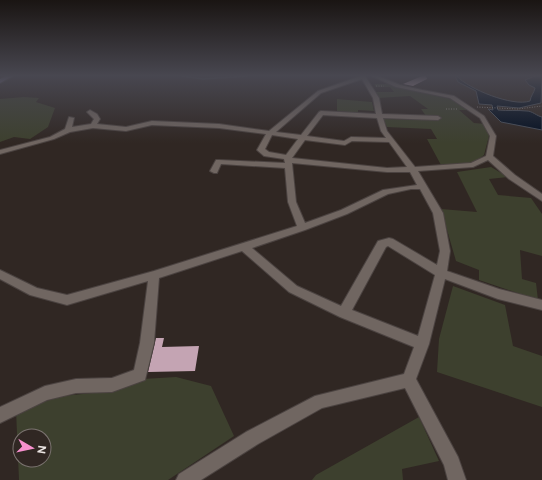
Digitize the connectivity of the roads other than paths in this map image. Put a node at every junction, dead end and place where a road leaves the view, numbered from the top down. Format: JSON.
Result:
{"nodes":[{"id":1,"x":310,"y":98,"type":"edge"},
{"id":2,"x":376,"y":98,"type":"edge"},
{"id":3,"x":454,"y":98,"type":"edge"},
{"id":4,"x":90,"y":112,"type":"dead end"},
{"id":5,"x":379,"y":116,"type":"junction"},
{"id":6,"x":71,"y":118,"type":"dead end"},
{"id":7,"x":438,"y":118,"type":"dead end"},
{"id":8,"x":93,"y":126,"type":"junction"},
{"id":9,"x":68,"y":130,"type":"junction"},
{"id":10,"x":271,"y":133,"type":"junction"},
{"id":11,"x":302,"y":137,"type":"junction"},
{"id":12,"x":391,"y":140,"type":"junction"},
{"id":13,"x":0,"y":152,"type":"edge"},
{"id":14,"x":489,"y":157,"type":"junction"},
{"id":15,"x":289,"y":161,"type":"junction"},
{"id":16,"x":412,"y":168,"type":"junction"},
{"id":17,"x":214,"y":171,"type":"dead end"},
{"id":18,"x":423,"y":187,"type":"junction"},
{"id":19,"x":542,"y":198,"type":"edge"},
{"id":20,"x":302,"y":228,"type":"junction"},
{"id":21,"x":243,"y":246,"type":"junction"},
{"id":22,"x":441,"y":273,"type":"junction"},
{"id":23,"x":0,"y":274,"type":"edge"},
{"id":24,"x":154,"y":275,"type":"junction"},
{"id":25,"x":542,"y":305,"type":"edge"},
{"id":26,"x":344,"y":313,"type":"junction"},
{"id":27,"x":422,"y":344,"type":"junction"},
{"id":28,"x":409,"y":380,"type":"junction"},
{"id":29,"x":0,"y":415,"type":"edge"},
{"id":30,"x":186,"y":480,"type":"edge"},
{"id":31,"x":457,"y":480,"type":"edge"}],
"edges":[{"from":1,"to":10,"type":"street"},
{"from":2,"to":5,"type":"street"},
{"from":3,"to":14,"type":"street"},
{"from":4,"to":8,"type":"street"},
{"from":5,"to":7,"type":"street"},
{"from":5,"to":11,"type":"street"},
{"from":5,"to":12,"type":"street"},
{"from":6,"to":9,"type":"street"},
{"from":8,"to":9,"type":"street"},
{"from":8,"to":10,"type":"street"},
{"from":9,"to":13,"type":"street"},
{"from":10,"to":11,"type":"street"},
{"from":10,"to":15,"type":"street"},
{"from":11,"to":12,"type":"street"},
{"from":11,"to":15,"type":"street"},
{"from":12,"to":16,"type":"street"},
{"from":14,"to":16,"type":"street"},
{"from":14,"to":19,"type":"street"},
{"from":15,"to":16,"type":"street"},
{"from":15,"to":17,"type":"street"},
{"from":15,"to":20,"type":"street"},
{"from":16,"to":18,"type":"street"},
{"from":18,"to":20,"type":"street"},
{"from":18,"to":22,"type":"street"},
{"from":20,"to":21,"type":"street"},
{"from":21,"to":24,"type":"street"},
{"from":21,"to":26,"type":"street"},
{"from":22,"to":25,"type":"street"},
{"from":22,"to":26,"type":"street"},
{"from":22,"to":27,"type":"street"},
{"from":23,"to":24,"type":"street"},
{"from":24,"to":29,"type":"street"},
{"from":26,"to":27,"type":"street"},
{"from":27,"to":28,"type":"street"},
{"from":28,"to":30,"type":"street"},
{"from":28,"to":31,"type":"street"}]}
